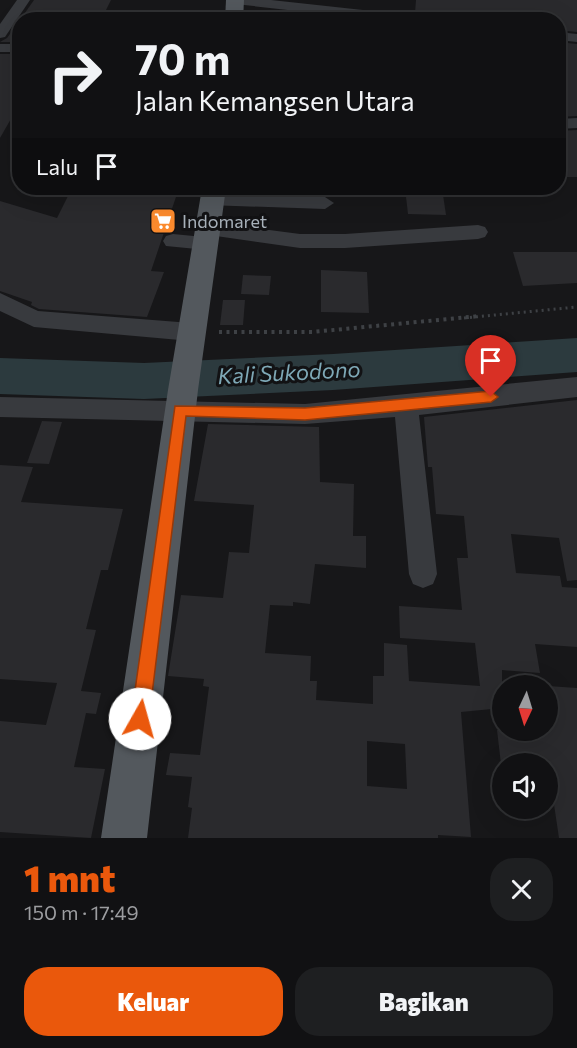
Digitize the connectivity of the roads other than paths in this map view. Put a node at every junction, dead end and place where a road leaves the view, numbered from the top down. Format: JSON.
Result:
{"nodes":[{"id":1,"x":235,"y":0,"type":"edge"},
{"id":2,"x":345,"y":12,"type":"edge"},
{"id":3,"x":12,"y":17,"type":"edge"},
{"id":4,"x":0,"y":34,"type":"edge"},
{"id":5,"x":213,"y":195,"type":"edge"},
{"id":6,"x":225,"y":195,"type":"edge"},
{"id":7,"x":325,"y":203,"type":"dead end"},
{"id":8,"x":478,"y":232,"type":"dead end"},
{"id":9,"x":208,"y":236,"type":"junction"},
{"id":10,"x":173,"y":241,"type":"dead end"},
{"id":11,"x":0,"y":301,"type":"edge"},
{"id":12,"x":190,"y":338,"type":"junction"},
{"id":13,"x":577,"y":387,"type":"edge"},
{"id":14,"x":181,"y":400,"type":"junction"},
{"id":15,"x":406,"y":406,"type":"junction"},
{"id":16,"x":0,"y":407,"type":"edge"},
{"id":17,"x":423,"y":574,"type":"dead end"},
{"id":18,"x":124,"y":838,"type":"edge"}],
"edges":[{"from":1,"to":2,"type":"street"},
{"from":3,"to":4,"type":"street"},
{"from":5,"to":9,"type":"main road"},
{"from":6,"to":7,"type":"street"},
{"from":8,"to":9,"type":"street"},
{"from":9,"to":10,"type":"street"},
{"from":9,"to":12,"type":"main road"},
{"from":11,"to":12,"type":"street"},
{"from":12,"to":14,"type":"main road"},
{"from":13,"to":15,"type":"street"},
{"from":14,"to":15,"type":"street"},
{"from":14,"to":16,"type":"street"},
{"from":14,"to":18,"type":"main road"},
{"from":15,"to":17,"type":"street"}]}
